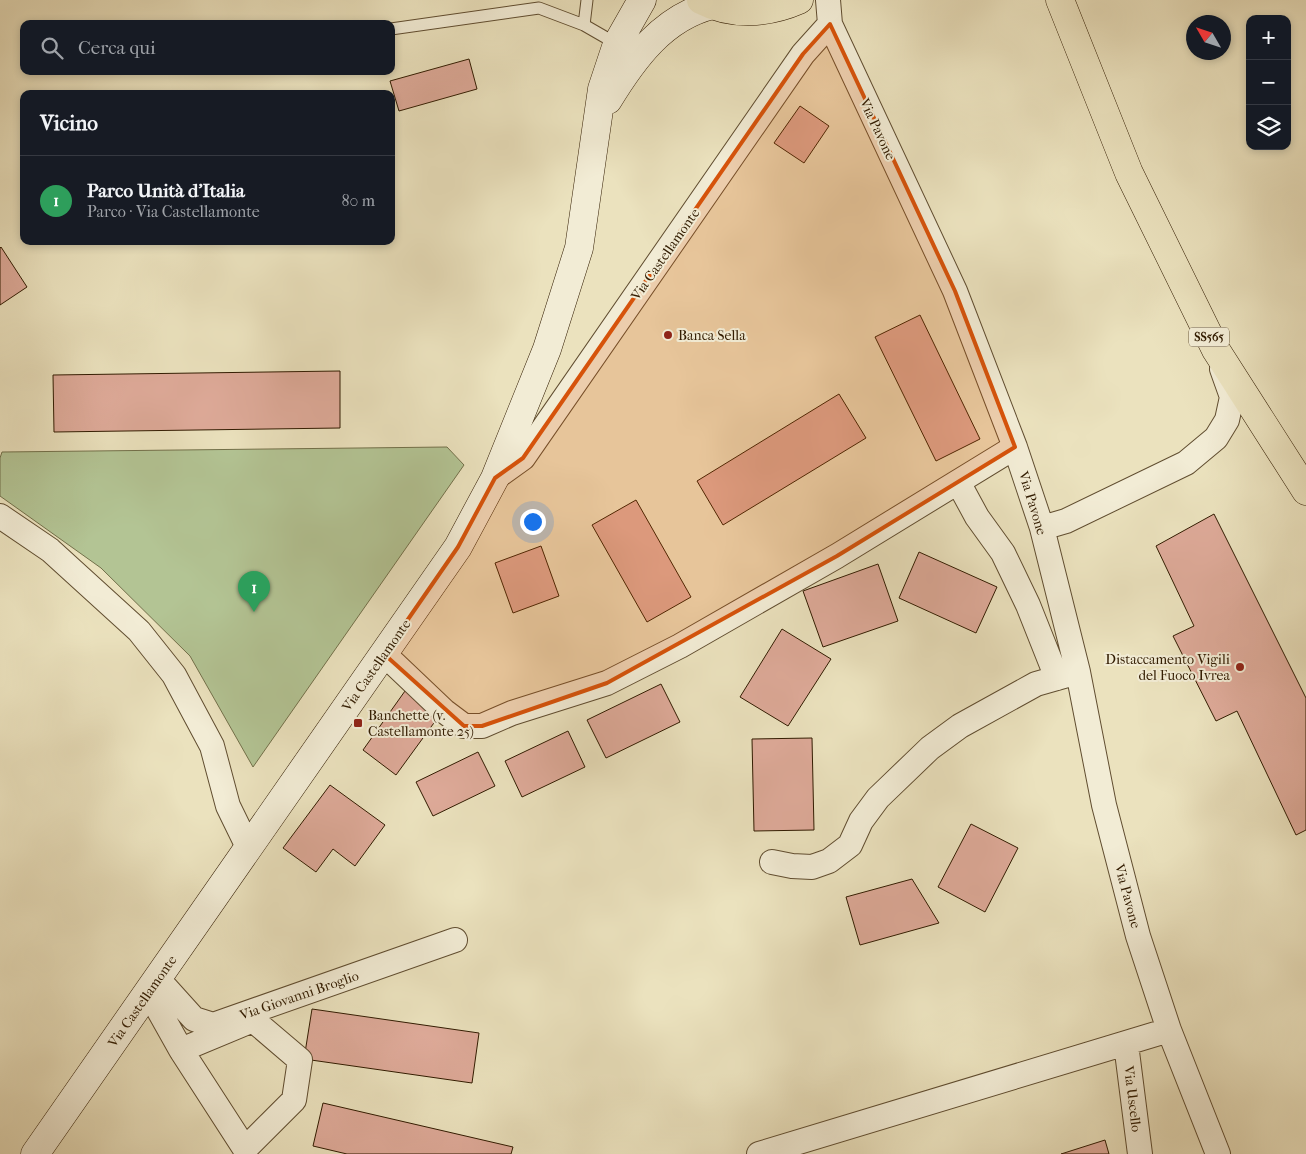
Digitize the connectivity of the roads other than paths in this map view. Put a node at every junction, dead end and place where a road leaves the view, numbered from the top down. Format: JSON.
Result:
{"nodes":[{"id":1,"x":587,"y":0,"type":"edge"},
{"id":2,"x":642,"y":0,"type":"edge"},
{"id":3,"x":799,"y":0,"type":"edge"},
{"id":4,"x":828,"y":0,"type":"edge"},
{"id":5,"x":1060,"y":0,"type":"edge"},
{"id":6,"x":707,"y":3,"type":"edge"},
{"id":7,"x":830,"y":24,"type":"junction"},
{"id":8,"x":584,"y":25,"type":"junction"},
{"id":9,"x":395,"y":29,"type":"edge"},
{"id":10,"x":617,"y":44,"type":"junction"},
{"id":11,"x":597,"y":118,"type":"junction"},
{"id":12,"x":1216,"y":350,"type":"junction"},
{"id":13,"x":1015,"y":447,"type":"junction"},
{"id":14,"x":496,"y":478,"type":"junction"},
{"id":15,"x":958,"y":482,"type":"junction"},
{"id":16,"x":1306,"y":491,"type":"edge"},
{"id":17,"x":0,"y":516,"type":"edge"},
{"id":18,"x":1042,"y":528,"type":"junction"},
{"id":19,"x":384,"y":654,"type":"junction"},
{"id":20,"x":1068,"y":675,"type":"junction"},
{"id":21,"x":248,"y":847,"type":"junction"},
{"id":22,"x":772,"y":862,"type":"dead end"},
{"id":23,"x":455,"y":940,"type":"dead end"},
{"id":24,"x":153,"y":984,"type":"junction"},
{"id":25,"x":1170,"y":1030,"type":"junction"},
{"id":26,"x":1126,"y":1044,"type":"junction"},
{"id":27,"x":181,"y":1050,"type":"junction"},
{"id":28,"x":34,"y":1154,"type":"edge"},
{"id":29,"x":759,"y":1154,"type":"edge"},
{"id":30,"x":1140,"y":1154,"type":"edge"},
{"id":31,"x":1218,"y":1154,"type":"edge"}],
"edges":[{"from":1,"to":8,"type":"lane"},
{"from":2,"to":10,"type":"main road","name":"Via Castellamonte"},
{"from":3,"to":6,"type":"main road"},
{"from":4,"to":7,"type":"street","name":"Via Pavone"},
{"from":5,"to":12,"type":"main road","number":"SS565"},
{"from":6,"to":11,"type":"main road","name":"Via Castellamonte"},
{"from":7,"to":13,"type":"street","name":"Via Pavone"},
{"from":7,"to":14,"type":"street","name":"Via Castellamonte"},
{"from":8,"to":9,"type":"lane"},
{"from":8,"to":10,"type":"lane"},
{"from":10,"to":11,"type":"main road","name":"Via Castellamonte"},
{"from":11,"to":14,"type":"main road","name":"Via Castellamonte"},
{"from":12,"to":16,"type":"main road","number":"SS565"},
{"from":12,"to":18,"type":"street"},
{"from":13,"to":15,"type":"street"},
{"from":13,"to":18,"type":"street","name":"Via Pavone"},
{"from":14,"to":19,"type":"main road","name":"Via Castellamonte"},
{"from":15,"to":19,"type":"street"},
{"from":15,"to":20,"type":"street"},
{"from":17,"to":21,"type":"street"},
{"from":18,"to":20,"type":"street","name":"Via Pavone"},
{"from":19,"to":21,"type":"main road","name":"Via Castellamonte"},
{"from":20,"to":22,"type":"street"},
{"from":20,"to":25,"type":"street","name":"Via Pavone"},
{"from":21,"to":24,"type":"main road","name":"Via Castellamonte"},
{"from":23,"to":24,"type":"street","name":"Via Giovanni Broglio"},
{"from":24,"to":27,"type":"street"},
{"from":24,"to":28,"type":"main road","name":"Via Castellamonte"},
{"from":25,"to":26,"type":"street"},
{"from":25,"to":31,"type":"street","name":"Via Pavone"},
{"from":26,"to":29,"type":"street"},
{"from":26,"to":30,"type":"street","name":"Via Uscello"},
{"from":27,"to":27,"type":"street"}]}
